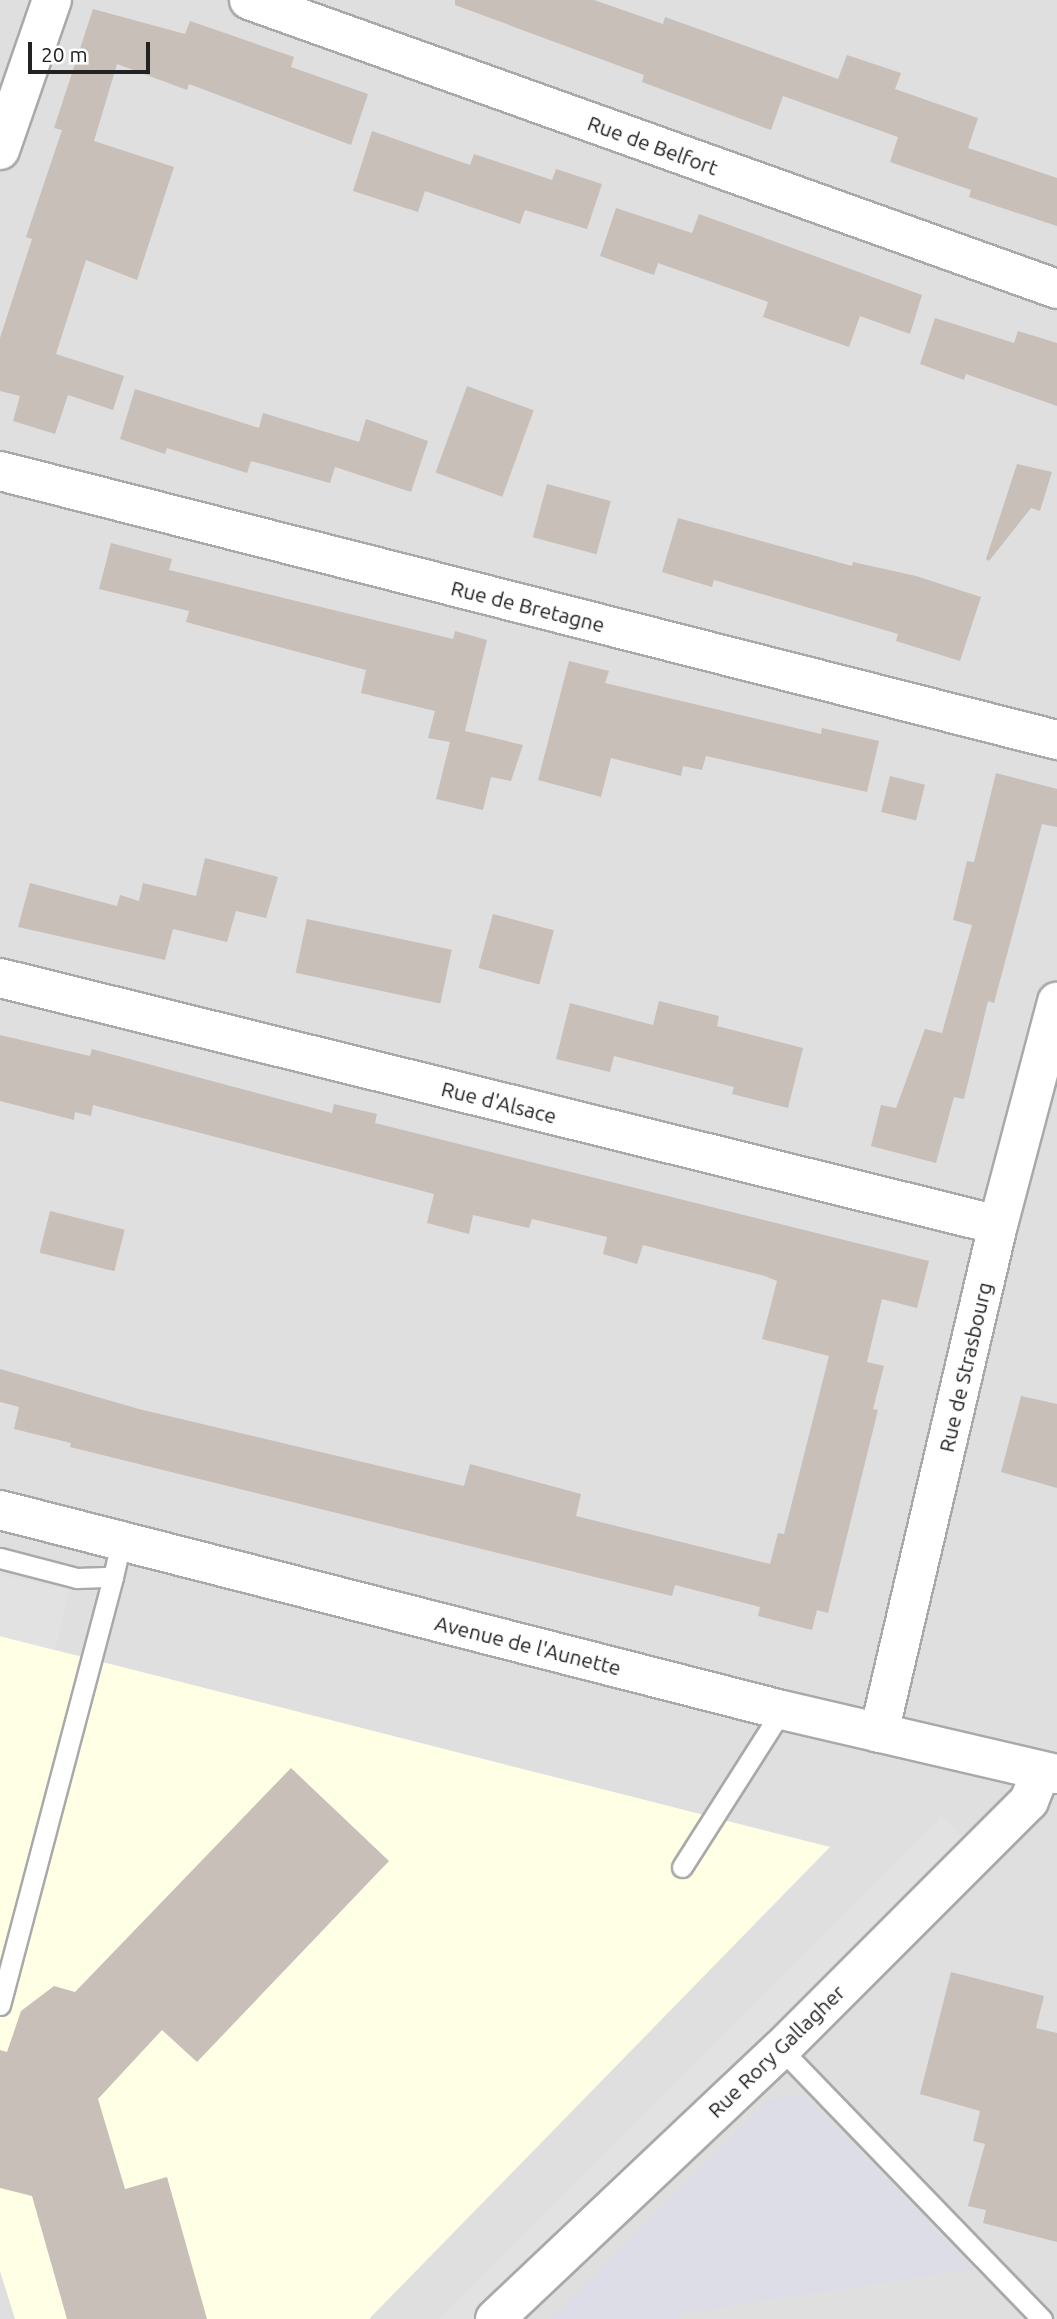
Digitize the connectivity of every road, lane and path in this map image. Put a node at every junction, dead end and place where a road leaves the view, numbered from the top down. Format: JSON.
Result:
{"nodes":[{"id":1,"x":51,"y":0,"type":"edge"},
{"id":2,"x":249,"y":0,"type":"edge"},
{"id":3,"x":13,"y":71,"type":"edge"},
{"id":4,"x":0,"y":150,"type":"edge"},
{"id":5,"x":1057,"y":289,"type":"edge"},
{"id":6,"x":0,"y":471,"type":"edge"},
{"id":7,"x":1057,"y":740,"type":"edge"},
{"id":8,"x":0,"y":978,"type":"edge"},
{"id":9,"x":1056,"y":1010,"type":"edge"},
{"id":10,"x":998,"y":1225,"type":"junction"},
{"id":11,"x":0,"y":1510,"type":"edge"},
{"id":12,"x":0,"y":1558,"type":"edge"},
{"id":13,"x":117,"y":1559,"type":"junction"},
{"id":14,"x":782,"y":1710,"type":"junction"},
{"id":15,"x":879,"y":1733,"type":"junction"},
{"id":16,"x":1049,"y":1772,"type":"edge"},
{"id":17,"x":681,"y":1867,"type":"dead end"},
{"id":18,"x":0,"y":2005,"type":"edge"},
{"id":19,"x":781,"y":2049,"type":"junction"},
{"id":20,"x":495,"y":2319,"type":"edge"},
{"id":21,"x":1042,"y":2319,"type":"edge"}],
"edges":[{"from":1,"to":3,"type":"street"},
{"from":2,"to":5,"type":"street","name":"Rue de Belfort"},
{"from":3,"to":4,"type":"street"},
{"from":6,"to":7,"type":"street","name":"Rue de Bretagne"},
{"from":8,"to":10,"type":"street","name":"Rue d'Alsace"},
{"from":9,"to":10,"type":"street","name":"Rue de Strasbourg"},
{"from":10,"to":15,"type":"street","name":"Rue de Strasbourg"},
{"from":11,"to":13,"type":"street","name":"Avenue de l'Aunette"},
{"from":12,"to":13,"type":"lane"},
{"from":13,"to":14,"type":"street","name":"Avenue de l'Aunette"},
{"from":13,"to":18,"type":"lane"},
{"from":14,"to":15,"type":"street","name":"Avenue de l'Aunette"},
{"from":14,"to":17,"type":"lane"},
{"from":15,"to":16,"type":"street","name":"Avenue de l'Aunette"},
{"from":16,"to":19,"type":"street","name":"Rue Rory Gallagher"},
{"from":19,"to":20,"type":"street","name":"Rue Rory Gallagher"},
{"from":19,"to":21,"type":"lane"}]}
